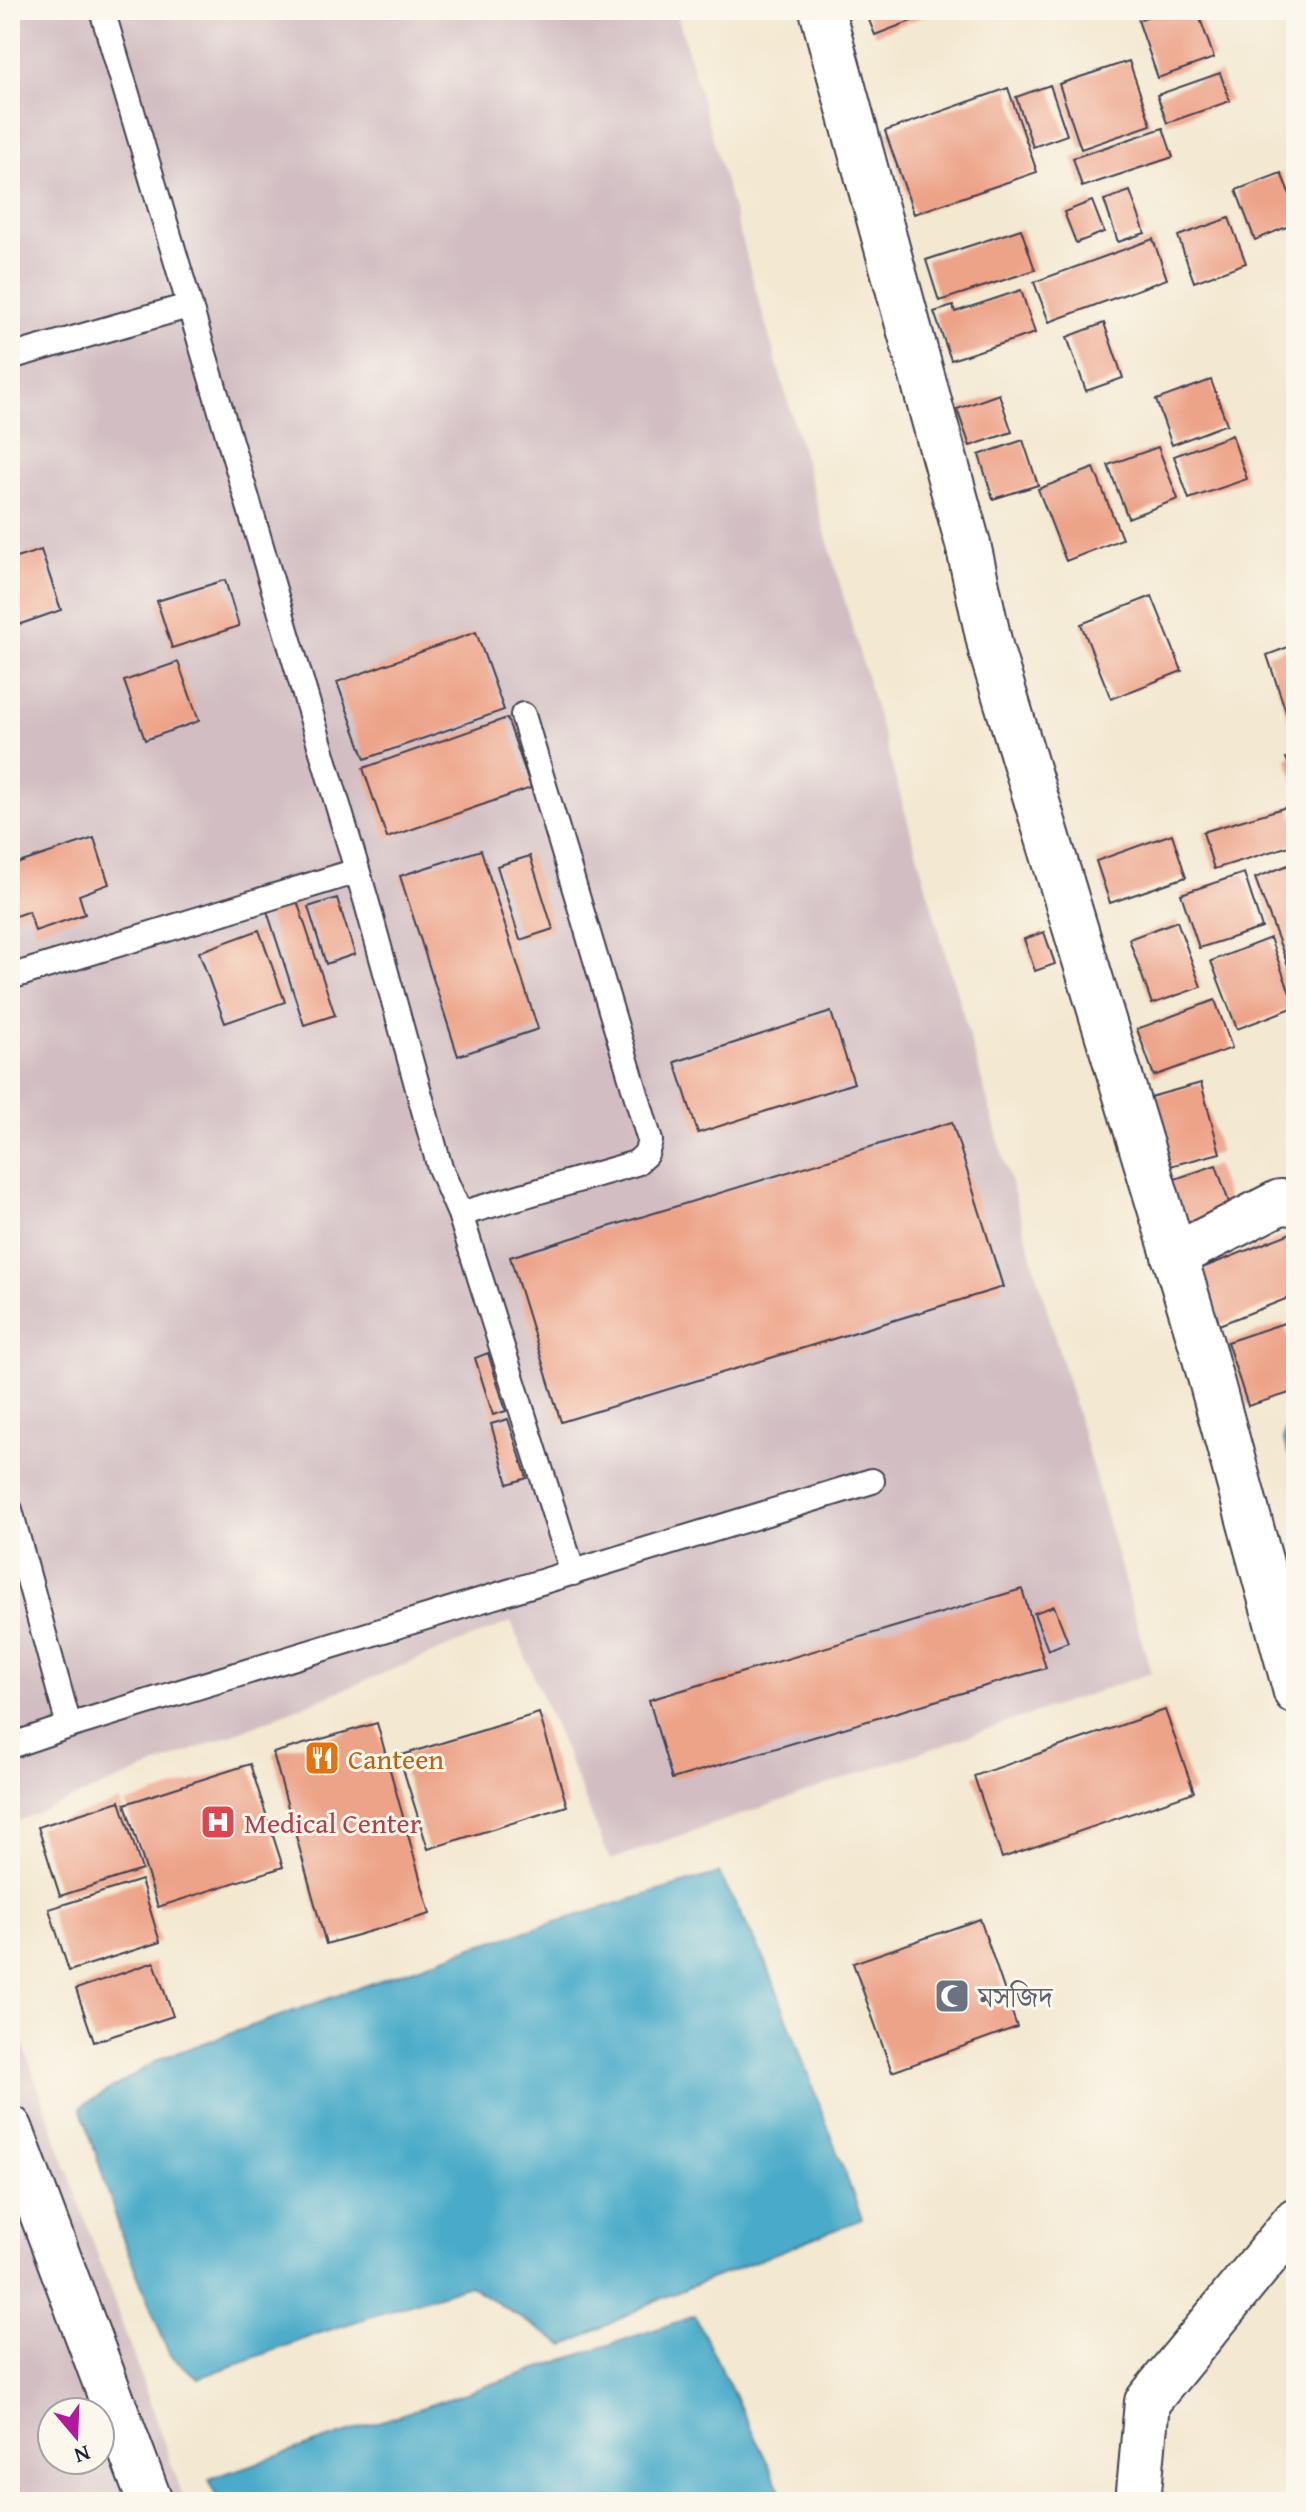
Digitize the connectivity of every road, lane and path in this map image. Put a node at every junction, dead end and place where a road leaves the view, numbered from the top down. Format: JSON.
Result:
{"nodes":[{"id":1,"x":102,"y":10,"type":"edge"},
{"id":2,"x":822,"y":10,"type":"edge"},
{"id":3,"x":188,"y":306,"type":"junction"},
{"id":4,"x":10,"y":357,"type":"edge"},
{"id":5,"x":523,"y":715,"type":"dead end"},
{"id":6,"x":357,"y":871,"type":"junction"},
{"id":7,"x":10,"y":977,"type":"edge"},
{"id":8,"x":1296,"y":1203,"type":"edge"},
{"id":9,"x":460,"y":1214,"type":"junction"},
{"id":10,"x":1174,"y":1256,"type":"junction"},
{"id":11,"x":872,"y":1481,"type":"dead end"},
{"id":12,"x":10,"y":1510,"type":"edge"},
{"id":13,"x":573,"y":1573,"type":"junction"},
{"id":14,"x":1296,"y":1692,"type":"edge"},
{"id":15,"x":69,"y":1726,"type":"junction"},
{"id":16,"x":10,"y":1746,"type":"edge"},
{"id":17,"x":10,"y":2128,"type":"edge"},
{"id":18,"x":1296,"y":2220,"type":"edge"},
{"id":19,"x":150,"y":2502,"type":"edge"},
{"id":20,"x":1138,"y":2502,"type":"edge"}],
"edges":[{"from":1,"to":3,"type":"lane"},
{"from":2,"to":10,"type":"street"},
{"from":3,"to":4,"type":"lane"},
{"from":3,"to":6,"type":"lane"},
{"from":5,"to":9,"type":"lane"},
{"from":6,"to":7,"type":"lane"},
{"from":6,"to":9,"type":"lane"},
{"from":8,"to":10,"type":"street"},
{"from":9,"to":13,"type":"lane"},
{"from":10,"to":14,"type":"street"},
{"from":11,"to":13,"type":"lane"},
{"from":12,"to":15,"type":"lane"},
{"from":13,"to":15,"type":"lane"},
{"from":15,"to":16,"type":"lane"},
{"from":17,"to":19,"type":"street"},
{"from":18,"to":20,"type":"street"}]}
